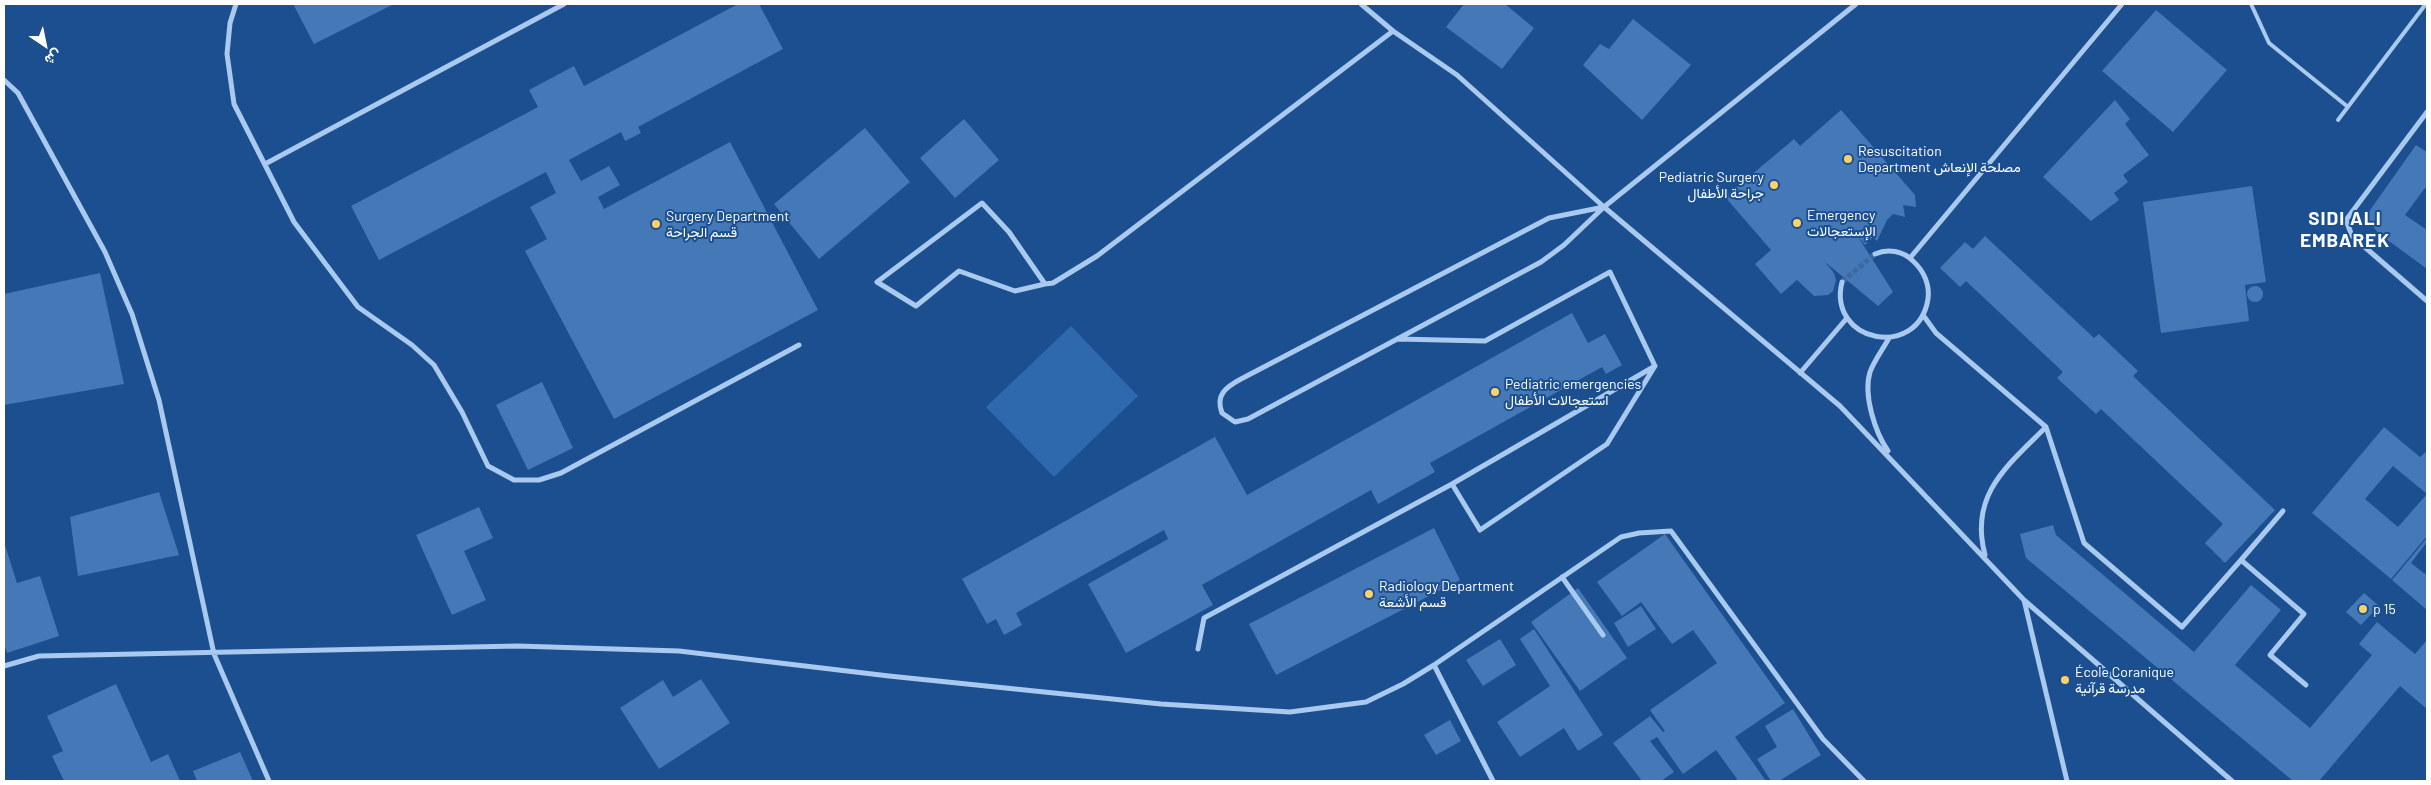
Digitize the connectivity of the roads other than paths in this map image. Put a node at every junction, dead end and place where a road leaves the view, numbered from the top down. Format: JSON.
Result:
{"nodes":[{"id":1,"x":236,"y":4,"type":"edge"},
{"id":2,"x":564,"y":4,"type":"edge"},
{"id":3,"x":1361,"y":4,"type":"edge"},
{"id":4,"x":1856,"y":4,"type":"edge"},
{"id":5,"x":2122,"y":4,"type":"edge"},
{"id":6,"x":2251,"y":4,"type":"edge"},
{"id":7,"x":2425,"y":5,"type":"dead end"},
{"id":8,"x":1393,"y":31,"type":"junction"},
{"id":9,"x":4,"y":80,"type":"edge"},
{"id":10,"x":2348,"y":107,"type":"junction"},
{"id":11,"x":2427,"y":112,"type":"edge"},
{"id":12,"x":2338,"y":120,"type":"dead end"},
{"id":13,"x":265,"y":164,"type":"junction"},
{"id":14,"x":1604,"y":207,"type":"junction"},
{"id":15,"x":1875,"y":254,"type":"tunnel mouth"},
{"id":16,"x":1910,"y":258,"type":"junction"},
{"id":17,"x":1842,"y":282,"type":"dead end"},
{"id":18,"x":1045,"y":284,"type":"junction"},
{"id":19,"x":2427,"y":301,"type":"edge"},
{"id":20,"x":1923,"y":315,"type":"junction"},
{"id":21,"x":1847,"y":318,"type":"junction"},
{"id":22,"x":1889,"y":338,"type":"junction"},
{"id":23,"x":1398,"y":339,"type":"junction"},
{"id":24,"x":799,"y":345,"type":"dead end"},
{"id":25,"x":1655,"y":366,"type":"junction"},
{"id":26,"x":1800,"y":373,"type":"junction"},
{"id":27,"x":2046,"y":427,"type":"junction"},
{"id":28,"x":1901,"y":468,"type":"junction"},
{"id":29,"x":1452,"y":484,"type":"junction"},
{"id":30,"x":2283,"y":511,"type":"dead end"},
{"id":31,"x":1985,"y":556,"type":"junction"},
{"id":32,"x":2241,"y":560,"type":"junction"},
{"id":33,"x":1562,"y":577,"type":"junction"},
{"id":34,"x":2024,"y":600,"type":"junction"},
{"id":35,"x":1602,"y":635,"type":"dead end"},
{"id":36,"x":1198,"y":650,"type":"dead end"},
{"id":37,"x":214,"y":654,"type":"junction"},
{"id":38,"x":1434,"y":665,"type":"junction"},
{"id":39,"x":4,"y":666,"type":"edge"},
{"id":40,"x":2306,"y":685,"type":"dead end"},
{"id":41,"x":269,"y":781,"type":"edge"},
{"id":42,"x":1493,"y":781,"type":"edge"},
{"id":43,"x":1864,"y":781,"type":"edge"},
{"id":44,"x":2067,"y":781,"type":"edge"},
{"id":45,"x":2232,"y":781,"type":"edge"}],
"edges":[{"from":1,"to":13,"type":"street"},
{"from":2,"to":13,"type":"street"},
{"from":3,"to":8,"type":"street"},
{"from":4,"to":14,"type":"street"},
{"from":5,"to":16,"type":"street"},
{"from":6,"to":10,"type":"lane"},
{"from":7,"to":10,"type":"lane"},
{"from":8,"to":14,"type":"street"},
{"from":8,"to":18,"type":"street"},
{"from":9,"to":37,"type":"street"},
{"from":10,"to":12,"type":"lane"},
{"from":11,"to":19,"type":"street"},
{"from":13,"to":24,"type":"street"},
{"from":14,"to":23,"type":"street"},
{"from":14,"to":23,"type":"street"},
{"from":14,"to":26,"type":"street"},
{"from":15,"to":16,"type":"street"},
{"from":16,"to":20,"type":"street"},
{"from":17,"to":21,"type":"street"},
{"from":18,"to":18,"type":"street"},
{"from":20,"to":22,"type":"street"},
{"from":20,"to":27,"type":"street"},
{"from":21,"to":22,"type":"street"},
{"from":21,"to":26,"type":"street"},
{"from":22,"to":28,"type":"street"},
{"from":23,"to":25,"type":"street"},
{"from":25,"to":29,"type":"street"},
{"from":25,"to":29,"type":"street"},
{"from":26,"to":28,"type":"street"},
{"from":27,"to":31,"type":"street"},
{"from":27,"to":32,"type":"street"},
{"from":28,"to":31,"type":"street"},
{"from":29,"to":36,"type":"street"},
{"from":30,"to":32,"type":"street"},
{"from":31,"to":34,"type":"street"},
{"from":32,"to":40,"type":"street"},
{"from":33,"to":35,"type":"street"},
{"from":33,"to":38,"type":"street"},
{"from":33,"to":43,"type":"street"},
{"from":34,"to":44,"type":"street"},
{"from":34,"to":45,"type":"street"},
{"from":37,"to":38,"type":"street"},
{"from":37,"to":39,"type":"street"},
{"from":37,"to":41,"type":"street"},
{"from":38,"to":42,"type":"street"}]}
